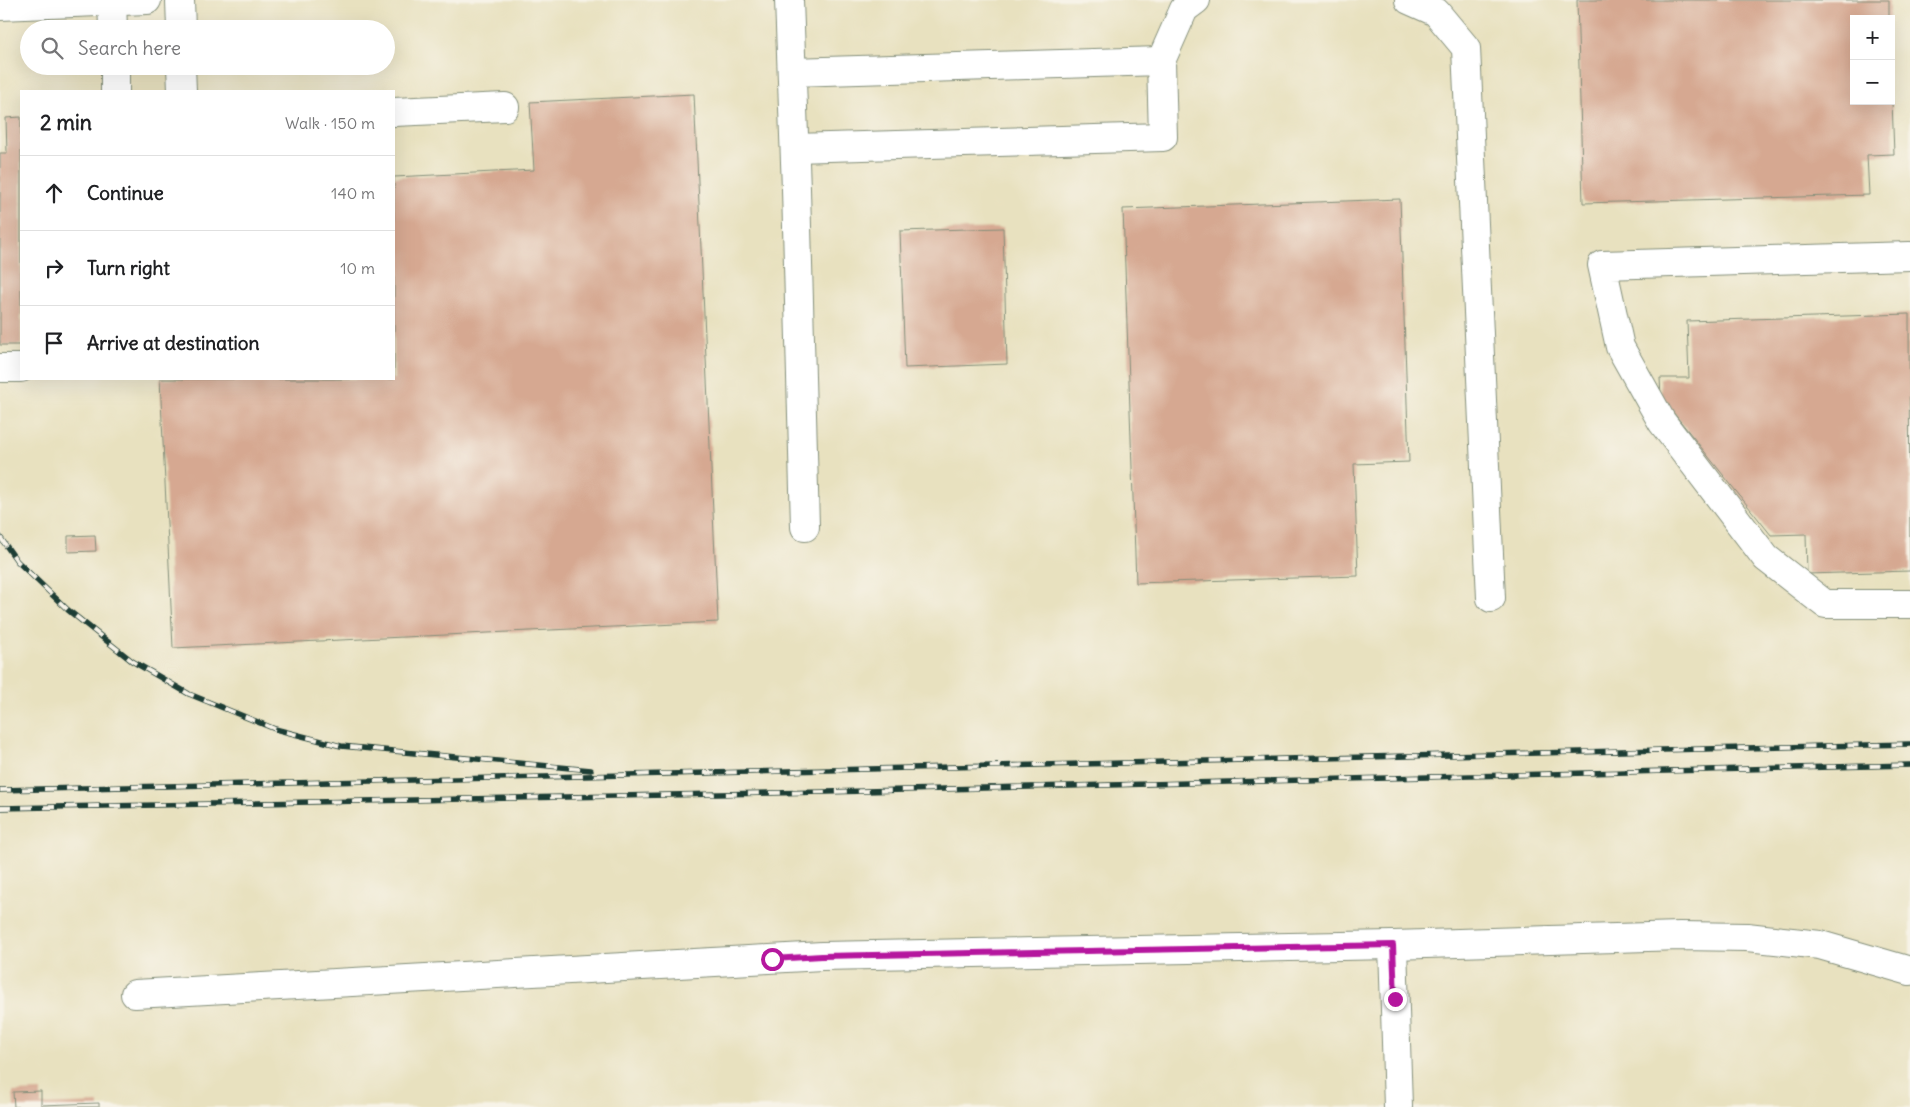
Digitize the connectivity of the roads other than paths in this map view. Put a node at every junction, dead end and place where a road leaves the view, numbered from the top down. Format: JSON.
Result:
{"nodes":[{"id":1,"x":180,"y":0,"type":"edge"},
{"id":2,"x":789,"y":0,"type":"edge"},
{"id":3,"x":1196,"y":0,"type":"edge"},
{"id":4,"x":1410,"y":0,"type":"edge"},
{"id":5,"x":128,"y":1,"type":"edge"},
{"id":6,"x":0,"y":6,"type":"edge"},
{"id":7,"x":118,"y":20,"type":"edge"},
{"id":8,"x":181,"y":20,"type":"edge"},
{"id":9,"x":1161,"y":61,"type":"junction"},
{"id":10,"x":792,"y":72,"type":"junction"},
{"id":11,"x":115,"y":75,"type":"edge"},
{"id":12,"x":181,"y":75,"type":"edge"},
{"id":13,"x":116,"y":90,"type":"edge"},
{"id":14,"x":182,"y":90,"type":"edge"},
{"id":15,"x":505,"y":107,"type":"dead end"},
{"id":16,"x":395,"y":112,"type":"edge"},
{"id":17,"x":795,"y":148,"type":"junction"},
{"id":18,"x":1910,"y":256,"type":"edge"},
{"id":19,"x":0,"y":368,"type":"edge"},
{"id":20,"x":20,"y":368,"type":"edge"},
{"id":21,"x":805,"y":527,"type":"dead end"},
{"id":22,"x":1491,"y":598,"type":"dead end"},
{"id":23,"x":1910,"y":604,"type":"edge"},
{"id":24,"x":1393,"y":945,"type":"junction"},
{"id":25,"x":1910,"y":971,"type":"edge"},
{"id":26,"x":135,"y":994,"type":"dead end"},
{"id":27,"x":1398,"y":1107,"type":"edge"}],
"edges":[{"from":1,"to":8,"type":"street"},
{"from":2,"to":10,"type":"street"},
{"from":3,"to":9,"type":"street"},
{"from":4,"to":22,"type":"street"},
{"from":5,"to":6,"type":"street"},
{"from":5,"to":7,"type":"street"},
{"from":9,"to":10,"type":"street"},
{"from":9,"to":17,"type":"street"},
{"from":10,"to":17,"type":"street"},
{"from":11,"to":13,"type":"street"},
{"from":12,"to":14,"type":"street"},
{"from":15,"to":16,"type":"street"},
{"from":17,"to":21,"type":"street"},
{"from":18,"to":23,"type":"street"},
{"from":19,"to":20,"type":"street"},
{"from":24,"to":25,"type":"street"},
{"from":24,"to":26,"type":"street"},
{"from":24,"to":27,"type":"street"}]}
